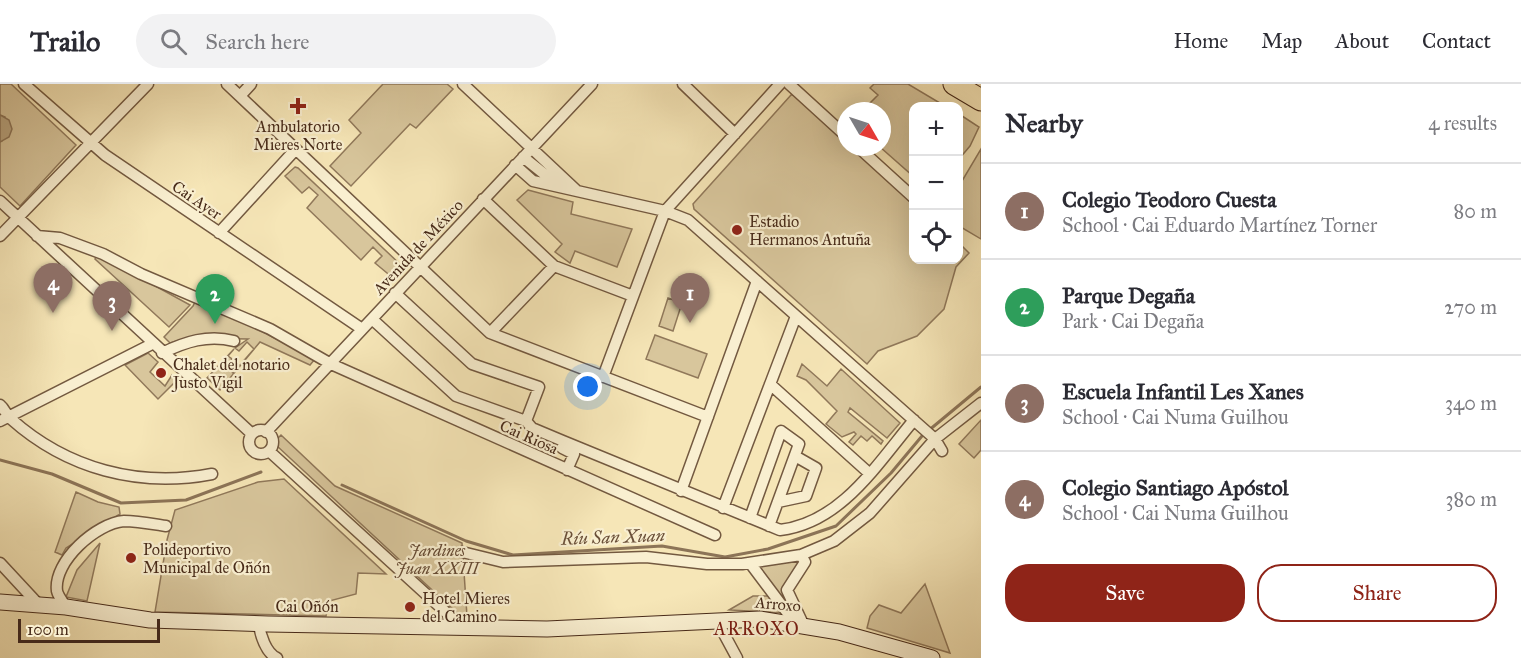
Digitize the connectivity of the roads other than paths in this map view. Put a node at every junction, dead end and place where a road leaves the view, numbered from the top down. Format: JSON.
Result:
{"nodes":[{"id":1,"x":24,"y":84,"type":"edge"},
{"id":2,"x":148,"y":84,"type":"edge"},
{"id":3,"x":227,"y":84,"type":"edge"},
{"id":4,"x":251,"y":84,"type":"edge"},
{"id":5,"x":463,"y":84,"type":"edge"},
{"id":6,"x":592,"y":84,"type":"edge"},
{"id":7,"x":683,"y":84,"type":"edge"},
{"id":8,"x":780,"y":84,"type":"edge"},
{"id":9,"x":789,"y":84,"type":"edge"},
{"id":10,"x":954,"y":84,"type":"edge"},
{"id":11,"x":240,"y":96,"type":"junction"},
{"id":12,"x":981,"y":100,"type":"edge"},
{"id":13,"x":837,"y":128,"type":"edge"},
{"id":14,"x":735,"y":134,"type":"junction"},
{"id":15,"x":90,"y":144,"type":"junction"},
{"id":16,"x":533,"y":146,"type":"junction"},
{"id":17,"x":295,"y":150,"type":"junction"},
{"id":18,"x":868,"y":156,"type":"edge"},
{"id":19,"x":524,"y":157,"type":"junction"},
{"id":20,"x":515,"y":165,"type":"junction"},
{"id":21,"x":576,"y":190,"type":"junction"},
{"id":22,"x":909,"y":193,"type":"edge"},
{"id":23,"x":483,"y":199,"type":"junction"},
{"id":24,"x":0,"y":201,"type":"edge"},
{"id":25,"x":665,"y":211,"type":"junction"},
{"id":26,"x":18,"y":218,"type":"junction"},
{"id":27,"x":219,"y":233,"type":"junction"},
{"id":28,"x":0,"y":236,"type":"edge"},
{"id":29,"x":37,"y":236,"type":"junction"},
{"id":30,"x":420,"y":265,"type":"junction"},
{"id":31,"x":554,"y":266,"type":"junction"},
{"id":32,"x":757,"y":281,"type":"junction"},
{"id":33,"x":395,"y":293,"type":"junction"},
{"id":34,"x":633,"y":296,"type":"junction"},
{"id":35,"x":796,"y":316,"type":"junction"},
{"id":36,"x":372,"y":319,"type":"junction"},
{"id":37,"x":362,"y":329,"type":"junction"},
{"id":38,"x":490,"y":333,"type":"junction"},
{"id":39,"x":234,"y":341,"type":"dead end"},
{"id":40,"x":152,"y":344,"type":"junction"},
{"id":41,"x":162,"y":353,"type":"junction"},
{"id":42,"x":331,"y":364,"type":"junction"},
{"id":43,"x":603,"y":377,"type":"junction"},
{"id":44,"x":770,"y":384,"type":"junction"},
{"id":45,"x":981,"y":403,"type":"edge"},
{"id":46,"x":0,"y":405,"type":"edge"},
{"id":47,"x":708,"y":417,"type":"junction"},
{"id":48,"x":4,"y":419,"type":"edge"},
{"id":49,"x":914,"y":420,"type":"junction"},
{"id":50,"x":526,"y":421,"type":"junction"},
{"id":51,"x":266,"y":432,"type":"junction"},
{"id":52,"x":252,"y":434,"type":"junction"},
{"id":53,"x":935,"y":439,"type":"junction"},
{"id":54,"x":562,"y":441,"type":"junction"},
{"id":55,"x":942,"y":450,"type":"dead end"},
{"id":56,"x":269,"y":451,"type":"junction"},
{"id":57,"x":795,"y":456,"type":"junction"},
{"id":58,"x":567,"y":470,"type":"junction"},
{"id":59,"x":212,"y":474,"type":"dead end"},
{"id":60,"x":870,"y":474,"type":"junction"},
{"id":61,"x":681,"y":491,"type":"junction"},
{"id":62,"x":778,"y":502,"type":"junction"},
{"id":63,"x":723,"y":508,"type":"junction"},
{"id":64,"x":748,"y":517,"type":"junction"},
{"id":65,"x":166,"y":526,"type":"dead end"},
{"id":66,"x":769,"y":526,"type":"junction"},
{"id":67,"x":715,"y":535,"type":"dead end"},
{"id":68,"x":462,"y":552,"type":"dead end"},
{"id":69,"x":801,"y":555,"type":"junction"},
{"id":70,"x":750,"y":562,"type":"junction"},
{"id":71,"x":0,"y":563,"type":"edge"},
{"id":72,"x":0,"y":602,"type":"edge"},
{"id":73,"x":39,"y":605,"type":"junction"},
{"id":74,"x":66,"y":607,"type":"junction"},
{"id":75,"x":717,"y":621,"type":"junction"},
{"id":76,"x":259,"y":623,"type":"junction"},
{"id":77,"x":799,"y":624,"type":"junction"},
{"id":78,"x":461,"y":626,"type":"junction"},
{"id":79,"x":616,"y":627,"type":"joint"},
{"id":80,"x":277,"y":658,"type":"edge"},
{"id":81,"x":737,"y":658,"type":"edge"},
{"id":82,"x":932,"y":658,"type":"edge"}],
"edges":[{"from":1,"to":15,"type":"street","name":"Cai Ayer"},
{"from":2,"to":15,"type":"street"},
{"from":3,"to":11,"type":"street"},
{"from":4,"to":11,"type":"street"},
{"from":5,"to":16,"type":"street"},
{"from":6,"to":16,"type":"street","name":"Avenida de México"},
{"from":7,"to":14,"type":"street"},
{"from":8,"to":14,"type":"street"},
{"from":9,"to":13,"type":"street"},
{"from":10,"to":12,"type":"highway"},
{"from":11,"to":17,"type":"street"},
{"from":14,"to":25,"type":"street"},
{"from":15,"to":26,"type":"street"},
{"from":15,"to":27,"type":"street","name":"Cai Ayer"},
{"from":16,"to":19,"type":"street","name":"Avenida de México"},
{"from":16,"to":21,"type":"street"},
{"from":17,"to":27,"type":"street"},
{"from":17,"to":30,"type":"street"},
{"from":18,"to":22,"type":"street"},
{"from":19,"to":20,"type":"street","name":"Avenida de México"},
{"from":19,"to":21,"type":"street"},
{"from":20,"to":21,"type":"street"},
{"from":20,"to":23,"type":"street","name":"Avenida de México"},
{"from":21,"to":25,"type":"street"},
{"from":23,"to":30,"type":"street","name":"Avenida de México"},
{"from":23,"to":31,"type":"street"},
{"from":24,"to":26,"type":"street"},
{"from":25,"to":32,"type":"street"},
{"from":25,"to":34,"type":"street"},
{"from":26,"to":28,"type":"street"},
{"from":26,"to":29,"type":"street"},
{"from":27,"to":37,"type":"street","name":"Cai Ayer"},
{"from":29,"to":40,"type":"street"},
{"from":29,"to":42,"type":"street","name":"Cai Riosa"},
{"from":30,"to":33,"type":"street","name":"Avenida de México"},
{"from":30,"to":38,"type":"street"},
{"from":31,"to":34,"type":"street"},
{"from":31,"to":38,"type":"street"},
{"from":32,"to":35,"type":"street"},
{"from":32,"to":47,"type":"street"},
{"from":33,"to":36,"type":"street","name":"Avenida de México"},
{"from":33,"to":50,"type":"street"},
{"from":34,"to":43,"type":"street"},
{"from":35,"to":44,"type":"street"},
{"from":35,"to":49,"type":"street"},
{"from":36,"to":37,"type":"street","name":"Avenida de México"},
{"from":36,"to":50,"type":"street"},
{"from":37,"to":42,"type":"street","name":"Avenida de México"},
{"from":38,"to":43,"type":"street"},
{"from":39,"to":41,"type":"street"},
{"from":40,"to":41,"type":"street"},
{"from":40,"to":48,"type":"street"},
{"from":41,"to":52,"type":"street"},
{"from":42,"to":51,"type":"street","name":"Avenida de México"},
{"from":42,"to":58,"type":"street","name":"Cai Riosa"},
{"from":43,"to":47,"type":"street"},
{"from":44,"to":60,"type":"street"},
{"from":44,"to":63,"type":"street"},
{"from":45,"to":53,"type":"street"},
{"from":46,"to":48,"type":"street"},
{"from":47,"to":61,"type":"street"},
{"from":48,"to":59,"type":"street"},
{"from":49,"to":53,"type":"street"},
{"from":49,"to":60,"type":"street"},
{"from":50,"to":54,"type":"street"},
{"from":51,"to":52,"type":"street"},
{"from":51,"to":56,"type":"street"},
{"from":52,"to":56,"type":"street"},
{"from":53,"to":55,"type":"street"},
{"from":53,"to":69,"type":"street"},
{"from":54,"to":58,"type":"street"},
{"from":54,"to":61,"type":"street"},
{"from":56,"to":78,"type":"street"},
{"from":57,"to":62,"type":"street"},
{"from":57,"to":62,"type":"street"},
{"from":57,"to":64,"type":"street"},
{"from":58,"to":67,"type":"street","name":"Cai Riosa"},
{"from":60,"to":66,"type":"street"},
{"from":61,"to":63,"type":"street"},
{"from":62,"to":66,"type":"street"},
{"from":63,"to":64,"type":"street"},
{"from":64,"to":66,"type":"street"},
{"from":65,"to":74,"type":"street"},
{"from":68,"to":70,"type":"street"},
{"from":69,"to":70,"type":"street"},
{"from":69,"to":77,"type":"street"},
{"from":70,"to":77,"type":"street"},
{"from":71,"to":73,"type":"street"},
{"from":72,"to":73,"type":"street","name":"Cai Oñón"},
{"from":73,"to":74,"type":"street","name":"Cai Oñón"},
{"from":74,"to":76,"type":"street","name":"Cai Oñón"},
{"from":75,"to":77,"type":"street","name":"Arroxo"},
{"from":75,"to":79,"type":"street","name":"Arroxo"},
{"from":75,"to":81,"type":"street"},
{"from":76,"to":78,"type":"street","name":"Cai Oñón"},
{"from":76,"to":80,"type":"street"},
{"from":77,"to":82,"type":"street","name":"Arroxo"},
{"from":78,"to":79,"type":"street","name":"Cai Oñón"}]}
